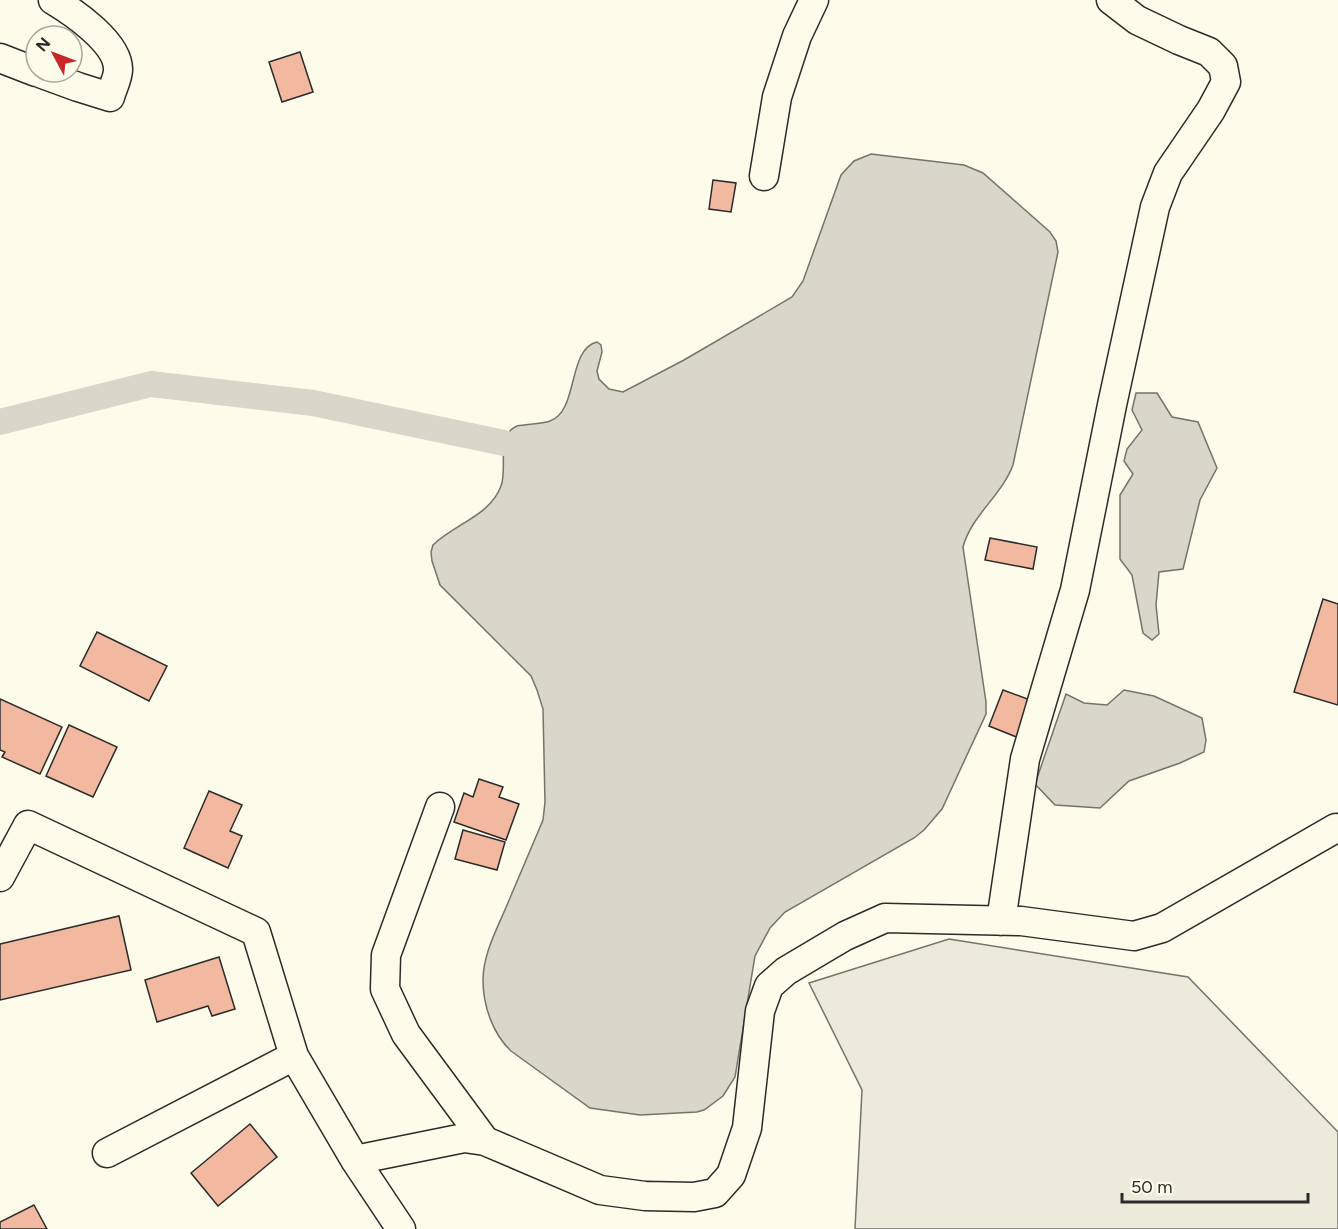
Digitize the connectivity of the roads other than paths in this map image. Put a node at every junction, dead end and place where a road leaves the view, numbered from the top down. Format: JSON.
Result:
{"nodes":[{"id":1,"x":53,"y":0,"type":"edge"},
{"id":2,"x":814,"y":0,"type":"edge"},
{"id":3,"x":1111,"y":0,"type":"edge"},
{"id":4,"x":0,"y":58,"type":"edge"},
{"id":5,"x":24,"y":67,"type":"edge"},
{"id":6,"x":70,"y":84,"type":"edge"},
{"id":7,"x":764,"y":176,"type":"dead end"},
{"id":8,"x":440,"y":807,"type":"dead end"},
{"id":9,"x":1336,"y":828,"type":"dead end"},
{"id":10,"x":0,"y":877,"type":"edge"},
{"id":11,"x":1001,"y":921,"type":"junction"},
{"id":12,"x":294,"y":1056,"type":"junction"},
{"id":13,"x":485,"y":1141,"type":"junction"},
{"id":14,"x":107,"y":1154,"type":"dead end"},
{"id":15,"x":355,"y":1160,"type":"junction"},
{"id":16,"x":401,"y":1229,"type":"edge"}],
"edges":[{"from":1,"to":6,"type":"street"},
{"from":2,"to":7,"type":"street"},
{"from":3,"to":11,"type":"street"},
{"from":4,"to":5,"type":"street"},
{"from":8,"to":13,"type":"street"},
{"from":9,"to":11,"type":"street"},
{"from":10,"to":12,"type":"street"},
{"from":11,"to":13,"type":"street"},
{"from":12,"to":14,"type":"street"},
{"from":12,"to":15,"type":"street"},
{"from":13,"to":15,"type":"street"},
{"from":15,"to":16,"type":"street"}]}
